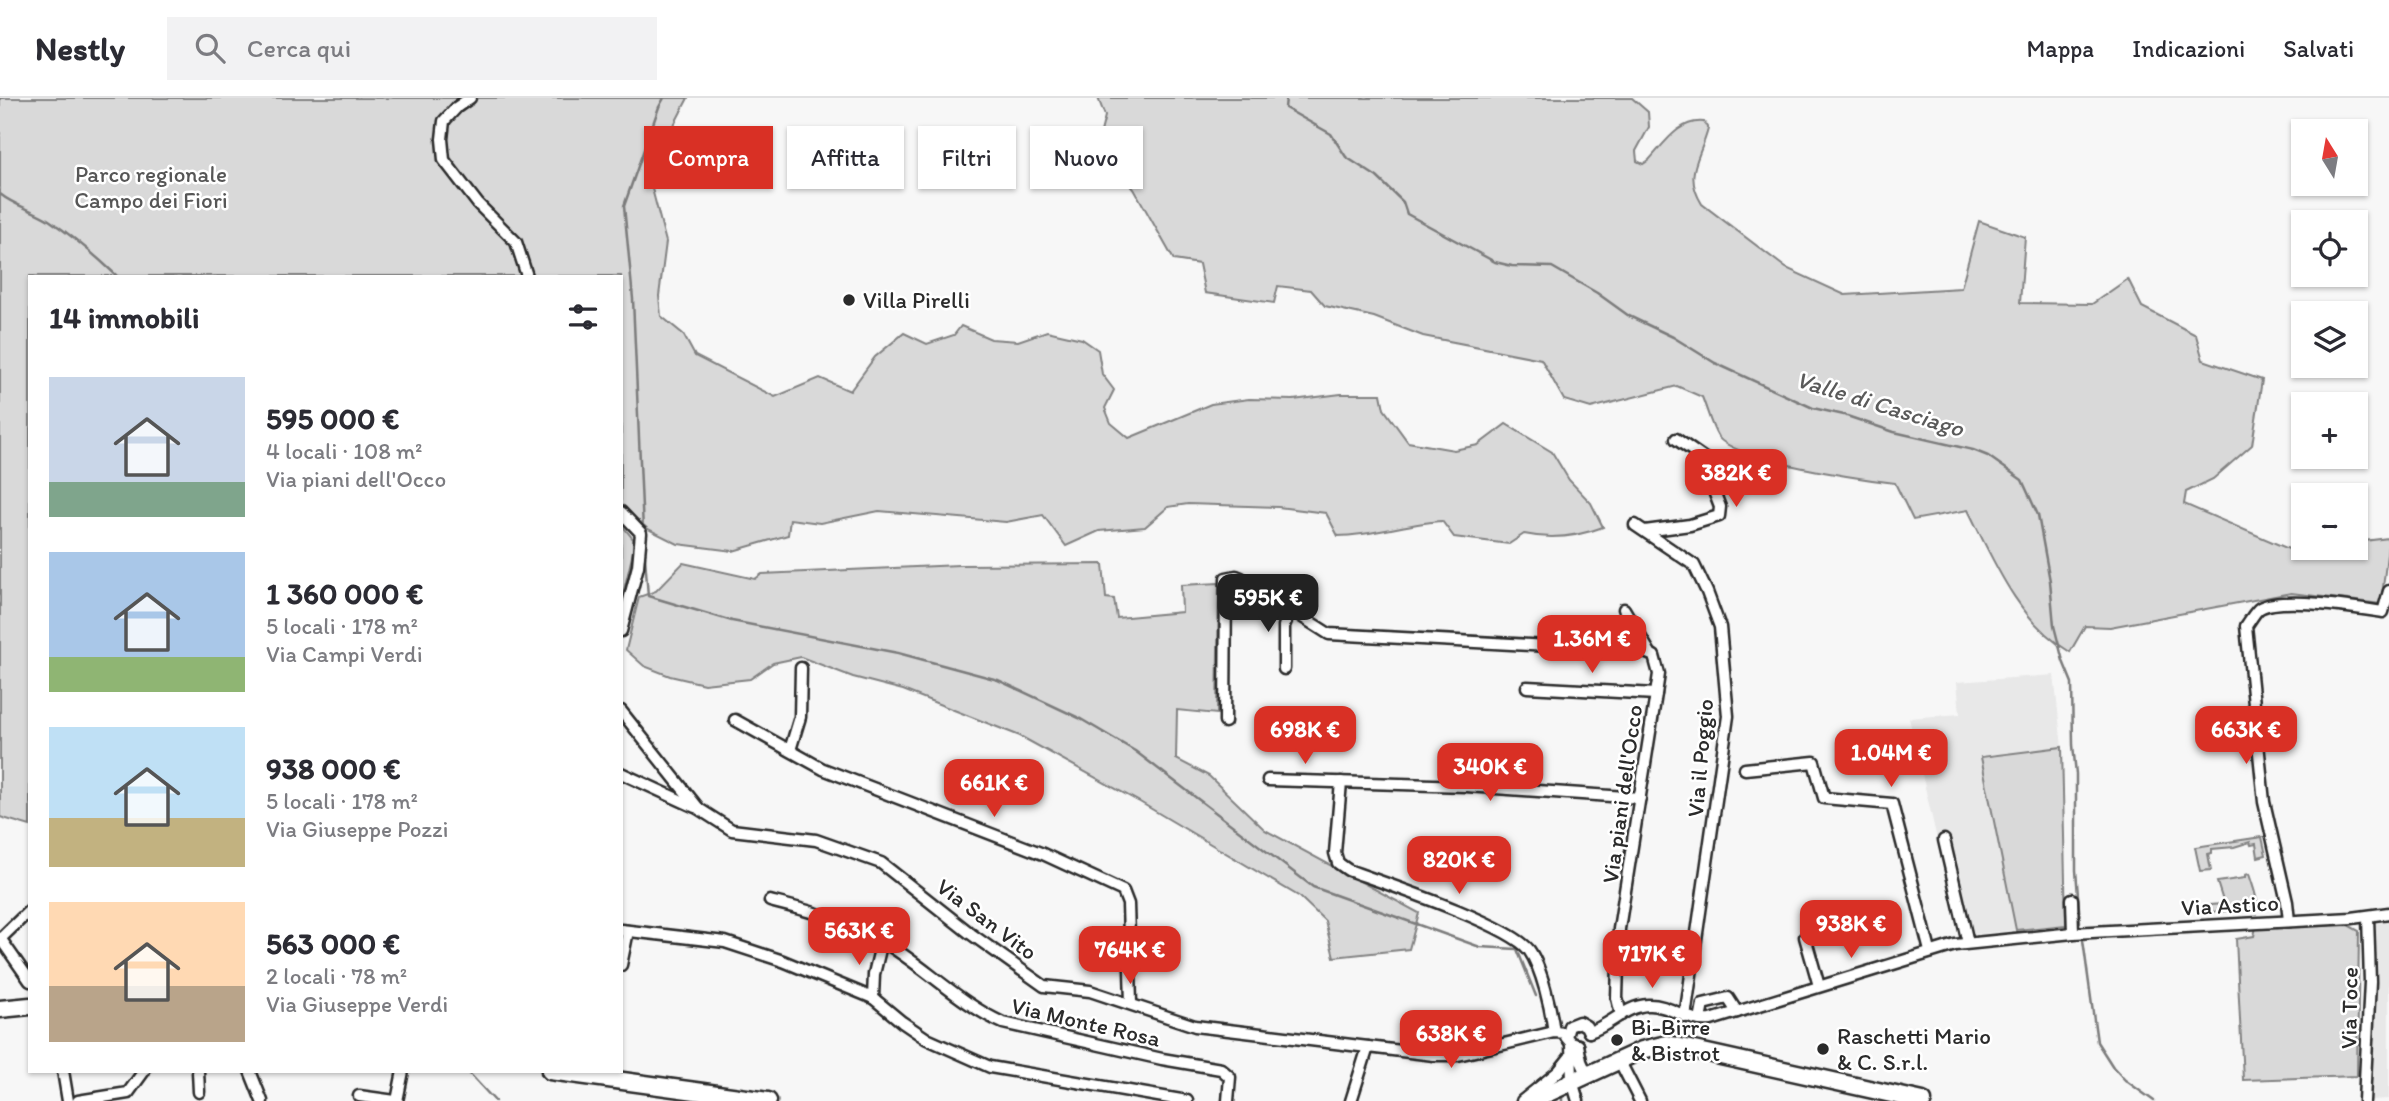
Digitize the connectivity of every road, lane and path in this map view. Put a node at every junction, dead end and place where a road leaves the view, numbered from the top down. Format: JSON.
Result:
{"nodes":[{"id":1,"x":470,"y":98,"type":"edge"},
{"id":2,"x":527,"y":275,"type":"edge"},
{"id":3,"x":1676,"y":439,"type":"dead end"},
{"id":4,"x":623,"y":514,"type":"edge"},
{"id":5,"x":1635,"y":525,"type":"dead end"},
{"id":6,"x":1644,"y":531,"type":"junction"},
{"id":7,"x":2389,"y":591,"type":"edge"},
{"id":8,"x":1624,"y":608,"type":"dead end"},
{"id":9,"x":1290,"y":611,"type":"junction"},
{"id":10,"x":2386,"y":614,"type":"edge"},
{"id":11,"x":623,"y":623,"type":"edge"},
{"id":12,"x":1650,"y":653,"type":"junction"},
{"id":13,"x":801,"y":668,"type":"dead end"},
{"id":14,"x":1284,"y":669,"type":"dead end"},
{"id":15,"x":1527,"y":687,"type":"dead end"},
{"id":16,"x":1656,"y":694,"type":"junction"},
{"id":17,"x":623,"y":714,"type":"edge"},
{"id":18,"x":735,"y":720,"type":"dead end"},
{"id":19,"x":1225,"y":722,"type":"dead end"},
{"id":20,"x":790,"y":750,"type":"junction"},
{"id":21,"x":1745,"y":769,"type":"dead end"},
{"id":22,"x":623,"y":774,"type":"edge"},
{"id":23,"x":1268,"y":780,"type":"dead end"},
{"id":24,"x":1341,"y":782,"type":"junction"},
{"id":25,"x":1640,"y":798,"type":"junction"},
{"id":26,"x":699,"y":809,"type":"junction"},
{"id":27,"x":1944,"y":840,"type":"dead end"},
{"id":28,"x":2072,"y":899,"type":"dead end"},
{"id":29,"x":770,"y":901,"type":"dead end"},
{"id":30,"x":28,"y":912,"type":"edge"},
{"id":31,"x":2389,"y":913,"type":"edge"},
{"id":32,"x":2368,"y":917,"type":"junction"},
{"id":33,"x":2289,"y":921,"type":"junction"},
{"id":34,"x":625,"y":931,"type":"edge"},
{"id":35,"x":2073,"y":933,"type":"junction"},
{"id":36,"x":1805,"y":937,"type":"dead end"},
{"id":37,"x":0,"y":938,"type":"edge"},
{"id":38,"x":882,"y":941,"type":"junction"},
{"id":39,"x":1968,"y":943,"type":"junction"},
{"id":40,"x":1930,"y":951,"type":"junction"},
{"id":41,"x":28,"y":978,"type":"edge"},
{"id":42,"x":1819,"y":986,"type":"junction"},
{"id":43,"x":873,"y":998,"type":"junction"},
{"id":44,"x":1131,"y":1003,"type":"junction"},
{"id":45,"x":28,"y":1006,"type":"edge"},
{"id":46,"x":0,"y":1009,"type":"edge"},
{"id":47,"x":1737,"y":1012,"type":"junction"},
{"id":48,"x":1621,"y":1015,"type":"junction"},
{"id":49,"x":1685,"y":1017,"type":"junction"},
{"id":50,"x":1700,"y":1020,"type":"junction"},
{"id":51,"x":1554,"y":1032,"type":"junction"},
{"id":52,"x":1589,"y":1032,"type":"junction"},
{"id":53,"x":1566,"y":1033,"type":"junction"},
{"id":54,"x":1575,"y":1044,"type":"junction"},
{"id":55,"x":1368,"y":1047,"type":"junction"},
{"id":56,"x":1570,"y":1057,"type":"junction"},
{"id":57,"x":1619,"y":1060,"type":"junction"},
{"id":58,"x":63,"y":1073,"type":"edge"},
{"id":59,"x":143,"y":1073,"type":"edge"},
{"id":60,"x":198,"y":1073,"type":"edge"},
{"id":61,"x":251,"y":1073,"type":"edge"},
{"id":62,"x":403,"y":1073,"type":"edge"},
{"id":63,"x":564,"y":1073,"type":"edge"},
{"id":64,"x":1587,"y":1074,"type":"junction"},
{"id":65,"x":1572,"y":1081,"type":"junction"},
{"id":66,"x":200,"y":1092,"type":"dead end"},
{"id":67,"x":359,"y":1096,"type":"dead end"},
{"id":68,"x":750,"y":1100,"type":"edge"},
{"id":69,"x":68,"y":1101,"type":"edge"},
{"id":70,"x":78,"y":1101,"type":"edge"},
{"id":71,"x":261,"y":1101,"type":"edge"},
{"id":72,"x":396,"y":1101,"type":"edge"},
{"id":73,"x":768,"y":1101,"type":"edge"},
{"id":74,"x":1187,"y":1101,"type":"edge"},
{"id":75,"x":1228,"y":1101,"type":"edge"},
{"id":76,"x":1351,"y":1101,"type":"edge"},
{"id":77,"x":1522,"y":1101,"type":"edge"},
{"id":78,"x":1531,"y":1101,"type":"edge"},
{"id":79,"x":1578,"y":1101,"type":"edge"},
{"id":80,"x":1640,"y":1101,"type":"edge"},
{"id":81,"x":1923,"y":1101,"type":"edge"},
{"id":82,"x":2364,"y":1101,"type":"edge"}],
"edges":[{"from":1,"to":2,"type":"street"},
{"from":3,"to":6,"type":"street"},
{"from":4,"to":11,"type":"street"},
{"from":5,"to":6,"type":"street","name":"Via il Poggio"},
{"from":6,"to":49,"type":"street","name":"Via il Poggio"},
{"from":7,"to":10,"type":"street"},
{"from":8,"to":12,"type":"street","name":"Via piani dell'Occo"},
{"from":9,"to":12,"type":"street"},
{"from":9,"to":14,"type":"street"},
{"from":9,"to":19,"type":"street"},
{"from":10,"to":33,"type":"street"},
{"from":12,"to":16,"type":"street","name":"Via piani dell'Occo"},
{"from":13,"to":20,"type":"street"},
{"from":15,"to":16,"type":"street"},
{"from":16,"to":25,"type":"street","name":"Via piani dell'Occo"},
{"from":17,"to":26,"type":"street"},
{"from":18,"to":20,"type":"street"},
{"from":20,"to":44,"type":"street"},
{"from":21,"to":40,"type":"street"},
{"from":22,"to":26,"type":"street"},
{"from":23,"to":24,"type":"street"},
{"from":24,"to":25,"type":"street"},
{"from":24,"to":51,"type":"street"},
{"from":25,"to":48,"type":"street","name":"Via piani dell'Occo"},
{"from":26,"to":44,"type":"street","name":"Via San Vito"},
{"from":27,"to":39,"type":"street"},
{"from":28,"to":35,"type":"street"},
{"from":29,"to":38,"type":"street","name":"Via Monte Rosa"},
{"from":30,"to":37,"type":"street"},
{"from":31,"to":32,"type":"street","name":"Via Astico"},
{"from":32,"to":33,"type":"street","name":"Via Astico"},
{"from":32,"to":82,"type":"street","name":"Via Toce"},
{"from":33,"to":35,"type":"street","name":"Via Astico"},
{"from":34,"to":43,"type":"street"},
{"from":35,"to":39,"type":"street","name":"Via Astico"},
{"from":36,"to":42,"type":"street"},
{"from":37,"to":41,"type":"street"},
{"from":38,"to":43,"type":"street"},
{"from":38,"to":75,"type":"street","name":"Via Monte Rosa"},
{"from":39,"to":40,"type":"street","name":"Via Astico"},
{"from":40,"to":42,"type":"street","name":"Via Astico"},
{"from":42,"to":47,"type":"street","name":"Via Astico"},
{"from":43,"to":74,"type":"street"},
{"from":44,"to":55,"type":"street","name":"Via San Vito"},
{"from":45,"to":46,"type":"main road"},
{"from":47,"to":50,"type":"street","name":"Via Astico"},
{"from":47,"to":50,"type":"street"},
{"from":48,"to":49,"type":"street"},
{"from":48,"to":52,"type":"street"},
{"from":49,"to":50,"type":"street"},
{"from":51,"to":53,"type":"street","name":"Via San Vito"},
{"from":51,"to":55,"type":"street","name":"Via San Vito"},
{"from":52,"to":53,"type":"street"},
{"from":52,"to":54,"type":"street"},
{"from":53,"to":54,"type":"street"},
{"from":54,"to":56,"type":"street"},
{"from":54,"to":64,"type":"street"},
{"from":55,"to":76,"type":"street"},
{"from":56,"to":65,"type":"street"},
{"from":56,"to":77,"type":"street"},
{"from":57,"to":64,"type":"main road"},
{"from":57,"to":80,"type":"street"},
{"from":57,"to":81,"type":"main road"},
{"from":58,"to":69,"type":"street"},
{"from":59,"to":70,"type":"street"},
{"from":60,"to":66,"type":"street"},
{"from":61,"to":71,"type":"street"},
{"from":62,"to":72,"type":"street"},
{"from":63,"to":68,"type":"main road"},
{"from":64,"to":65,"type":"main road"},
{"from":65,"to":78,"type":"main road"},
{"from":65,"to":79,"type":"street"},
{"from":67,"to":72,"type":"street"},
{"from":68,"to":73,"type":"main road"}]}
